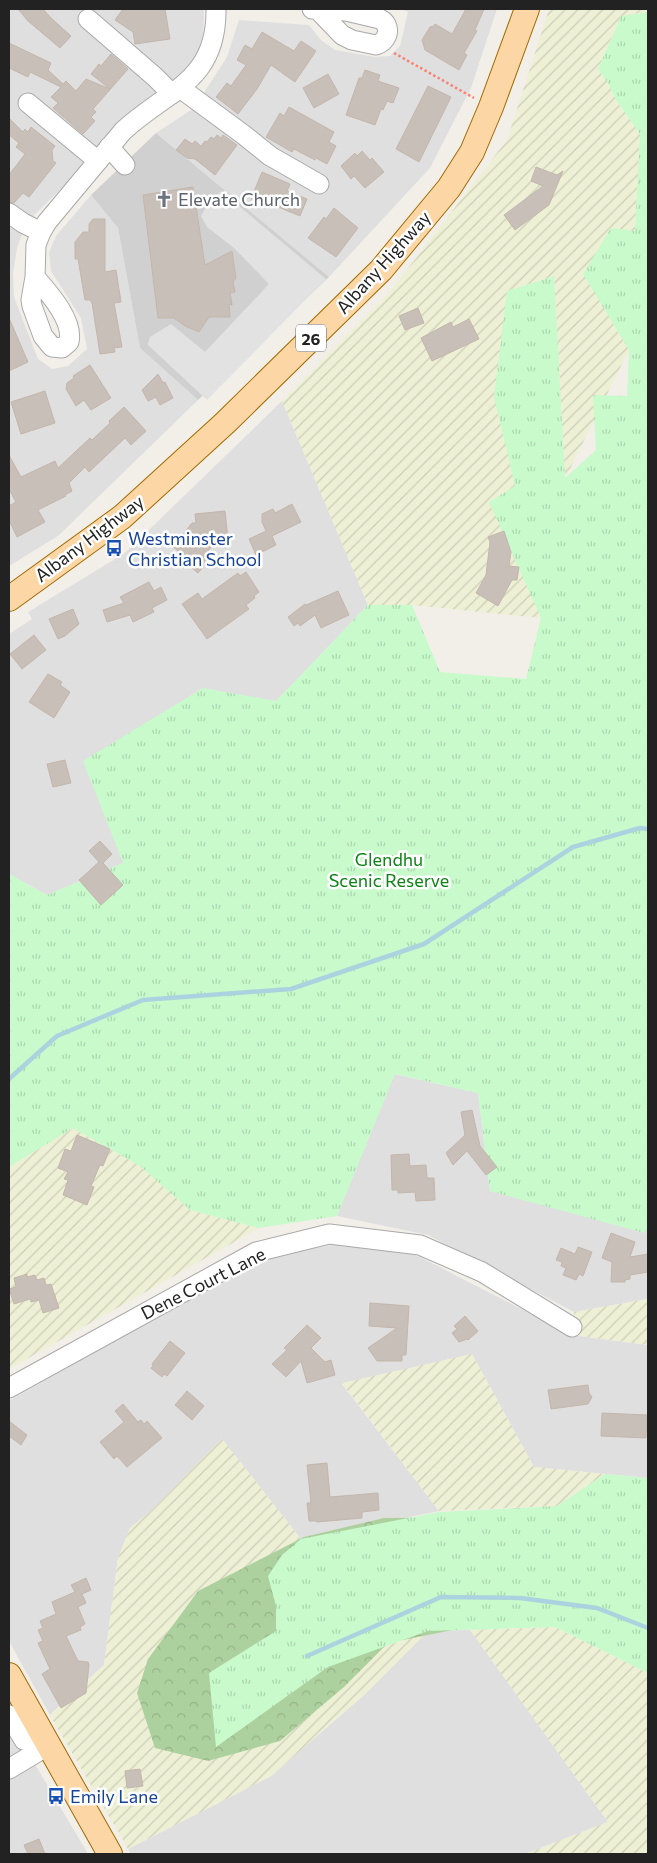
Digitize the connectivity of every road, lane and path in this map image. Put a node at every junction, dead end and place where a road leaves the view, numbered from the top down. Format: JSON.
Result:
{"nodes":[{"id":1,"x":216,"y":9,"type":"edge"},
{"id":2,"x":527,"y":9,"type":"edge"},
{"id":3,"x":88,"y":19,"type":"dead end"},
{"id":4,"x":386,"y":49,"type":"dead end"},
{"id":5,"x":176,"y":91,"type":"junction"},
{"id":6,"x":28,"y":103,"type":"dead end"},
{"id":7,"x":491,"y":107,"type":"junction"},
{"id":8,"x":104,"y":154,"type":"junction"},
{"id":9,"x":125,"y":165,"type":"dead end"},
{"id":10,"x":319,"y":184,"type":"dead end"},
{"id":11,"x":9,"y":212,"type":"edge"},
{"id":12,"x":40,"y":232,"type":"junction"},
{"id":13,"x":35,"y":277,"type":"dead end"},
{"id":14,"x":9,"y":599,"type":"edge"},
{"id":15,"x":572,"y":1327,"type":"dead end"},
{"id":16,"x":9,"y":1388,"type":"edge"},
{"id":17,"x":9,"y":1675,"type":"edge"},
{"id":18,"x":9,"y":1715,"type":"edge"},
{"id":19,"x":46,"y":1740,"type":"junction"},
{"id":20,"x":9,"y":1769,"type":"edge"},
{"id":21,"x":110,"y":1854,"type":"edge"}],
"edges":[{"from":1,"to":5,"type":"street"},
{"from":2,"to":7,"type":"main road","name":"Albany Highway","number":"26"},
{"from":3,"to":5,"type":"street"},
{"from":4,"to":7,"type":"path"},
{"from":5,"to":8,"type":"street"},
{"from":5,"to":10,"type":"street"},
{"from":6,"to":8,"type":"street"},
{"from":7,"to":14,"type":"main road","name":"Albany Highway","number":"26"},
{"from":8,"to":9,"type":"street"},
{"from":8,"to":12,"type":"street"},
{"from":11,"to":12,"type":"street"},
{"from":12,"to":13,"type":"street"},
{"from":15,"to":16,"type":"street","name":"Dene Court Lane"},
{"from":17,"to":19,"type":"main road"},
{"from":18,"to":19,"type":"street"},
{"from":19,"to":20,"type":"street"},
{"from":19,"to":21,"type":"main road"}]}
